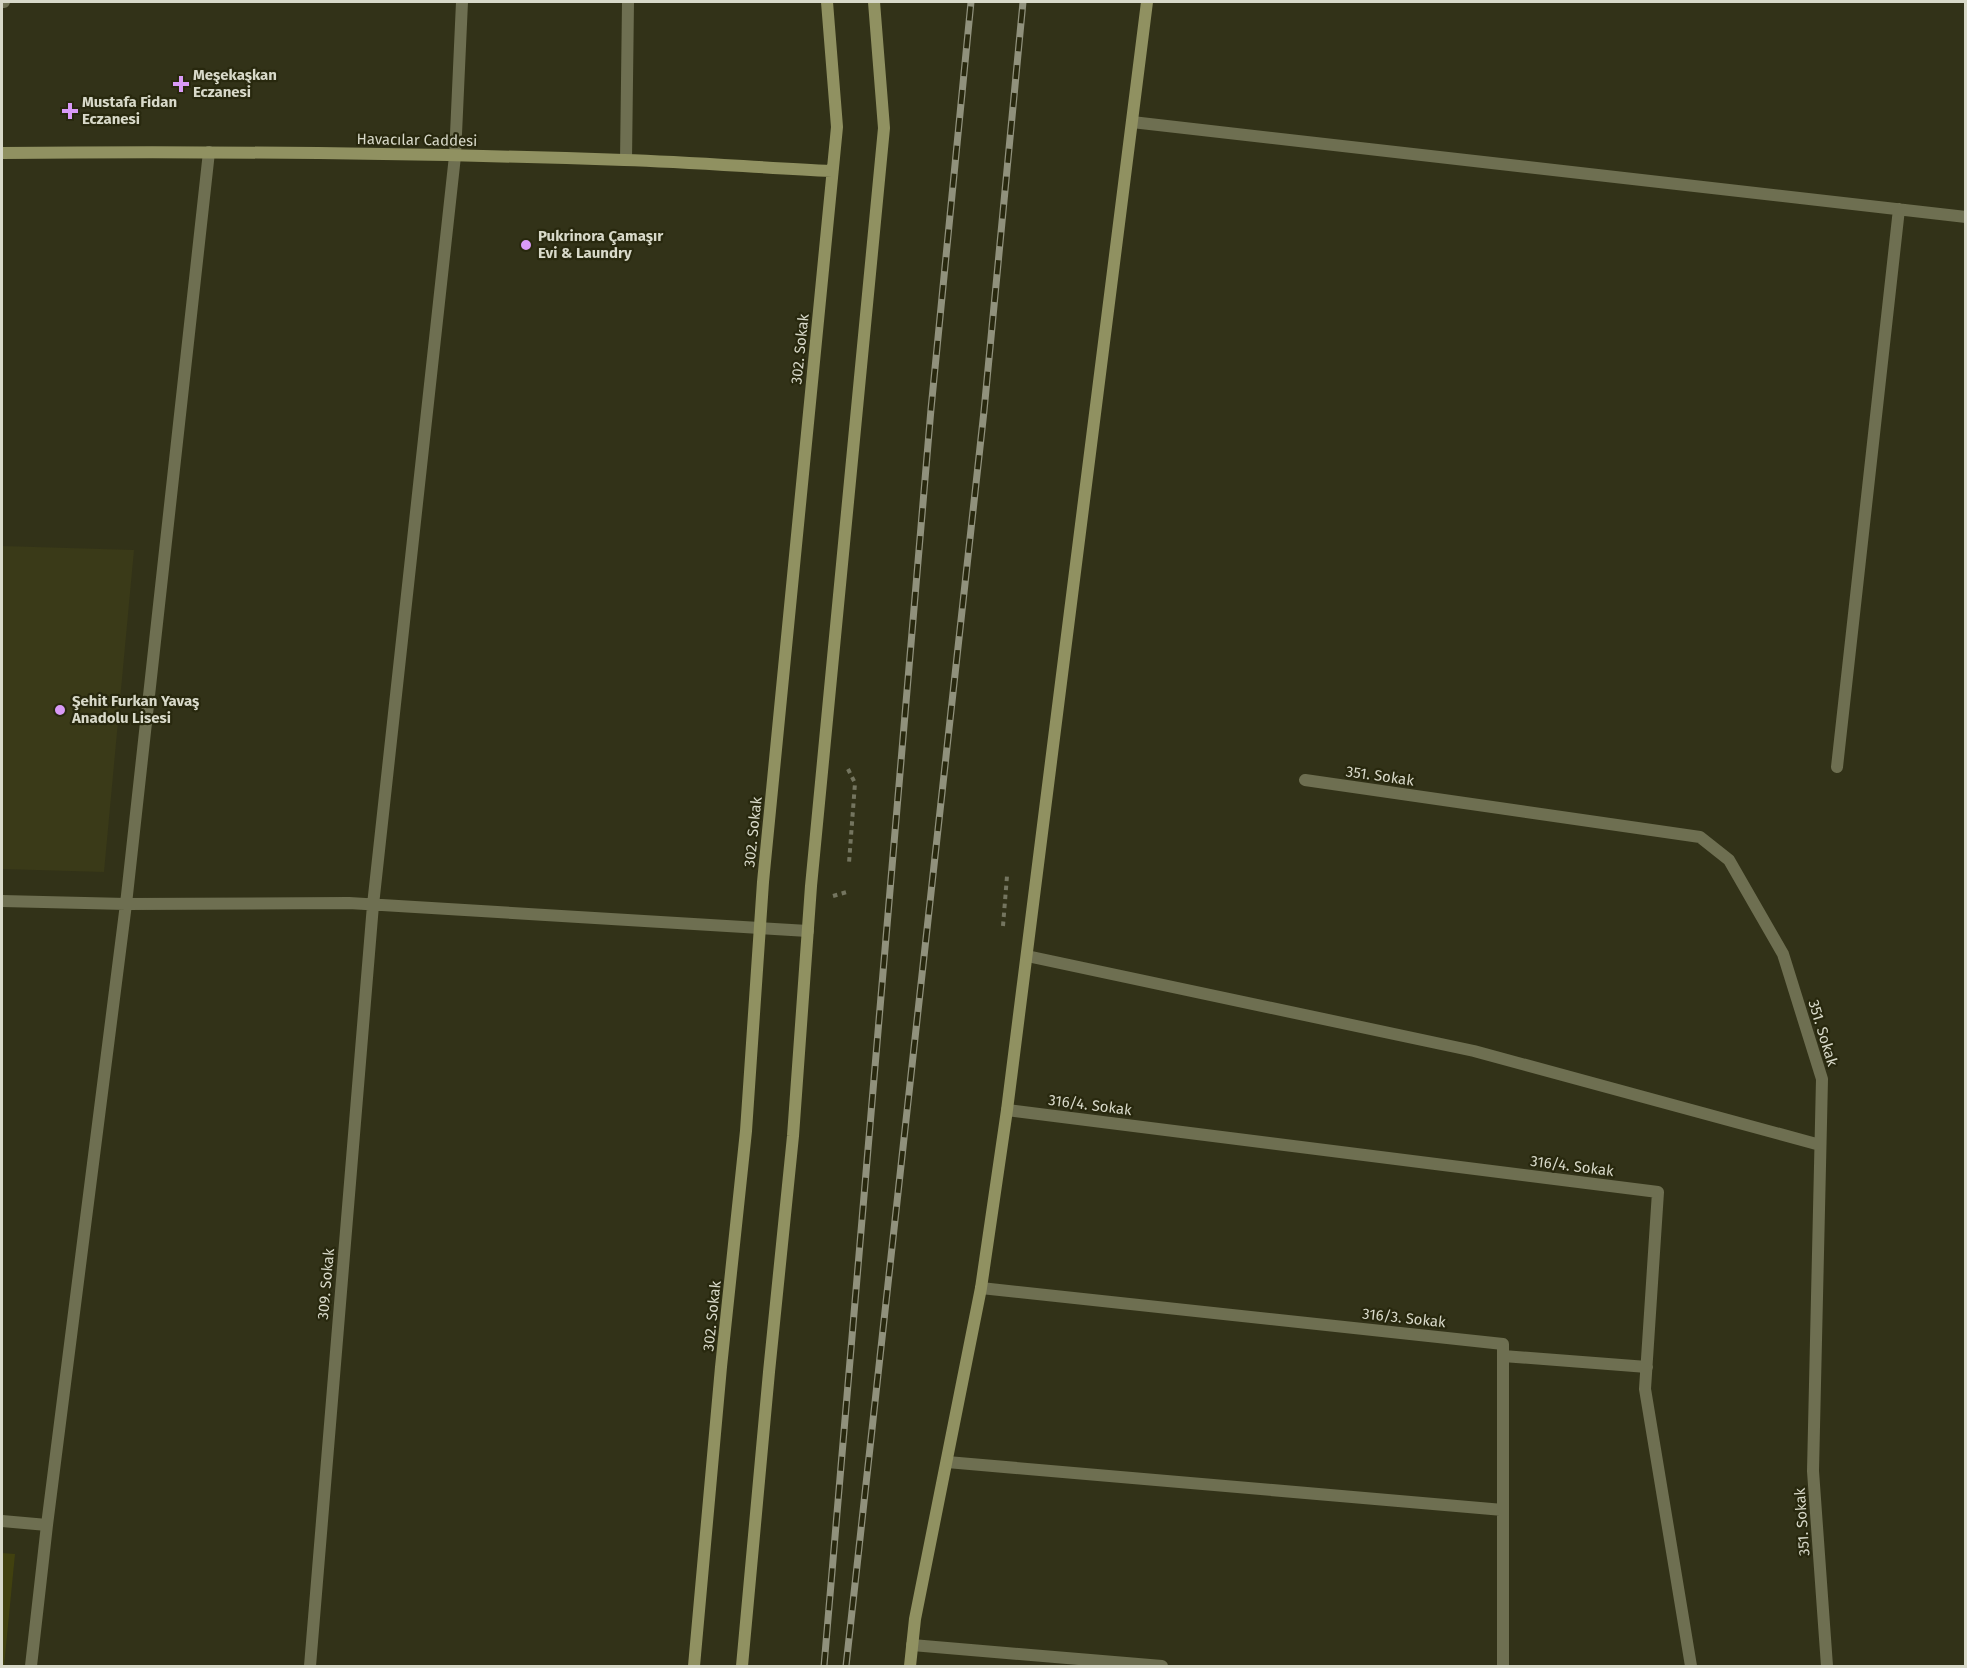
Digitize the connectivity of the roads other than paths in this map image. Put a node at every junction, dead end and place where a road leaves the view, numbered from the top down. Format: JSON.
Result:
{"nodes":[{"id":1,"x":462,"y":2,"type":"edge"},
{"id":2,"x":628,"y":2,"type":"edge"},
{"id":3,"x":827,"y":2,"type":"edge"},
{"id":4,"x":874,"y":2,"type":"edge"},
{"id":5,"x":1147,"y":2,"type":"edge"},
{"id":6,"x":1132,"y":122,"type":"junction"},
{"id":7,"x":209,"y":152,"type":"junction"},
{"id":8,"x":2,"y":153,"type":"edge"},
{"id":9,"x":455,"y":156,"type":"junction"},
{"id":10,"x":626,"y":160,"type":"junction"},
{"id":11,"x":832,"y":171,"type":"junction"},
{"id":12,"x":1899,"y":209,"type":"junction"},
{"id":13,"x":1965,"y":217,"type":"edge"},
{"id":14,"x":1836,"y":767,"type":"dead end"},
{"id":15,"x":1305,"y":780,"type":"dead end"},
{"id":16,"x":2,"y":901,"type":"edge"},
{"id":17,"x":126,"y":904,"type":"junction"},
{"id":18,"x":372,"y":905,"type":"junction"},
{"id":19,"x":760,"y":928,"type":"junction"},
{"id":20,"x":808,"y":931,"type":"junction"},
{"id":21,"x":1027,"y":956,"type":"junction"},
{"id":22,"x":1007,"y":1110,"type":"junction"},
{"id":23,"x":1820,"y":1145,"type":"junction"},
{"id":24,"x":981,"y":1288,"type":"junction"},
{"id":25,"x":1503,"y":1356,"type":"junction"},
{"id":26,"x":1647,"y":1367,"type":"junction"},
{"id":27,"x":946,"y":1462,"type":"junction"},
{"id":28,"x":1503,"y":1510,"type":"junction"},
{"id":29,"x":2,"y":1521,"type":"edge"},
{"id":30,"x":47,"y":1525,"type":"junction"},
{"id":31,"x":912,"y":1645,"type":"junction"},
{"id":32,"x":31,"y":1666,"type":"edge"},
{"id":33,"x":309,"y":1666,"type":"edge"},
{"id":34,"x":694,"y":1666,"type":"edge"},
{"id":35,"x":742,"y":1666,"type":"edge"},
{"id":36,"x":910,"y":1666,"type":"edge"},
{"id":37,"x":1162,"y":1666,"type":"edge"},
{"id":38,"x":1503,"y":1666,"type":"edge"},
{"id":39,"x":1691,"y":1666,"type":"edge"},
{"id":40,"x":1827,"y":1666,"type":"edge"}],
"edges":[{"from":1,"to":9,"type":"street","name":"309. Sokak"},
{"from":2,"to":10,"type":"street"},
{"from":3,"to":11,"type":"main road","name":"302. Sokak"},
{"from":4,"to":20,"type":"main road"},
{"from":5,"to":6,"type":"main road"},
{"from":6,"to":12,"type":"street"},
{"from":6,"to":21,"type":"main road"},
{"from":7,"to":8,"type":"main road","name":"Havacılar Caddesi"},
{"from":7,"to":9,"type":"main road","name":"Havacılar Caddesi"},
{"from":7,"to":17,"type":"street"},
{"from":9,"to":10,"type":"main road","name":"Havacılar Caddesi"},
{"from":9,"to":18,"type":"street","name":"309. Sokak"},
{"from":10,"to":11,"type":"main road","name":"Havacılar Caddesi"},
{"from":11,"to":19,"type":"main road","name":"302. Sokak"},
{"from":12,"to":13,"type":"street"},
{"from":12,"to":14,"type":"street"},
{"from":15,"to":23,"type":"street","name":"351. Sokak"},
{"from":16,"to":17,"type":"street"},
{"from":17,"to":18,"type":"street"},
{"from":17,"to":30,"type":"street"},
{"from":18,"to":19,"type":"street"},
{"from":18,"to":33,"type":"street","name":"309. Sokak"},
{"from":19,"to":20,"type":"street"},
{"from":19,"to":34,"type":"main road","name":"302. Sokak"},
{"from":20,"to":35,"type":"main road"},
{"from":21,"to":22,"type":"main road"},
{"from":21,"to":23,"type":"street"},
{"from":22,"to":24,"type":"main road"},
{"from":22,"to":26,"type":"street","name":"316/4. Sokak"},
{"from":23,"to":40,"type":"street","name":"351. Sokak"},
{"from":24,"to":25,"type":"street","name":"316/3. Sokak"},
{"from":24,"to":27,"type":"main road"},
{"from":25,"to":26,"type":"street"},
{"from":25,"to":28,"type":"street"},
{"from":26,"to":39,"type":"street","name":"316/4. Sokak"},
{"from":27,"to":28,"type":"street"},
{"from":27,"to":31,"type":"main road"},
{"from":28,"to":38,"type":"street"},
{"from":29,"to":30,"type":"street"},
{"from":30,"to":32,"type":"street"},
{"from":31,"to":36,"type":"main road"},
{"from":31,"to":37,"type":"street"}]}
